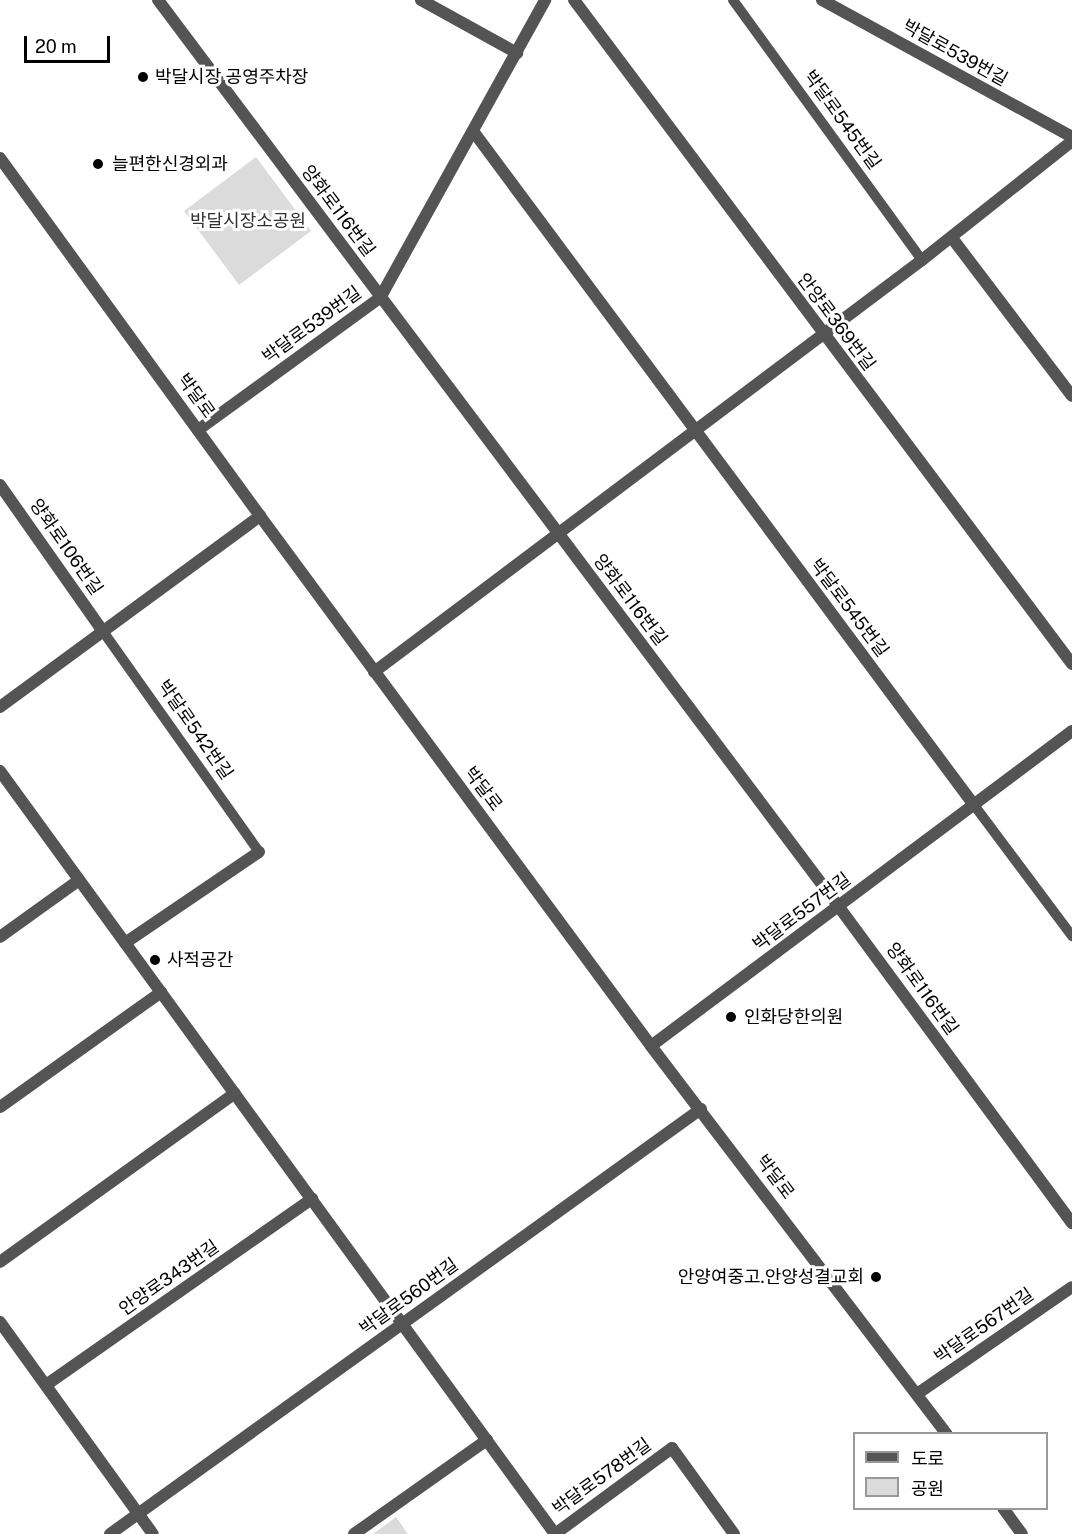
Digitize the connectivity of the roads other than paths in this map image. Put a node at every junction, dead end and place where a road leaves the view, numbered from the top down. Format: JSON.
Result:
{"nodes":[{"id":1,"x":158,"y":0,"type":"edge"},
{"id":2,"x":421,"y":0,"type":"edge"},
{"id":3,"x":545,"y":0,"type":"edge"},
{"id":4,"x":574,"y":0,"type":"edge"},
{"id":5,"x":733,"y":0,"type":"edge"},
{"id":6,"x":822,"y":0,"type":"edge"},
{"id":7,"x":517,"y":53,"type":"junction"},
{"id":8,"x":473,"y":131,"type":"junction"},
{"id":9,"x":1072,"y":139,"type":"edge"},
{"id":10,"x":0,"y":158,"type":"edge"},
{"id":11,"x":952,"y":238,"type":"junction"},
{"id":12,"x":922,"y":260,"type":"junction"},
{"id":13,"x":380,"y":298,"type":"junction"},
{"id":14,"x":823,"y":335,"type":"junction"},
{"id":15,"x":1072,"y":396,"type":"edge"},
{"id":16,"x":198,"y":430,"type":"junction"},
{"id":17,"x":694,"y":432,"type":"junction"},
{"id":18,"x":2,"y":491,"type":"edge"},
{"id":19,"x":260,"y":516,"type":"junction"},
{"id":20,"x":558,"y":534,"type":"junction"},
{"id":21,"x":102,"y":630,"type":"junction"},
{"id":22,"x":1072,"y":664,"type":"edge"},
{"id":23,"x":374,"y":672,"type":"junction"},
{"id":24,"x":0,"y":707,"type":"edge"},
{"id":25,"x":1072,"y":731,"type":"edge"},
{"id":26,"x":0,"y":771,"type":"edge"},
{"id":27,"x":974,"y":805,"type":"junction"},
{"id":28,"x":259,"y":852,"type":"joint"},
{"id":29,"x":79,"y":880,"type":"junction"},
{"id":30,"x":839,"y":907,"type":"junction"},
{"id":31,"x":1072,"y":936,"type":"edge"},
{"id":32,"x":0,"y":937,"type":"edge"},
{"id":33,"x":125,"y":943,"type":"junction"},
{"id":34,"x":160,"y":992,"type":"junction"},
{"id":35,"x":651,"y":1046,"type":"junction"},
{"id":36,"x":235,"y":1094,"type":"junction"},
{"id":37,"x":0,"y":1107,"type":"edge"},
{"id":38,"x":701,"y":1109,"type":"junction"},
{"id":39,"x":312,"y":1199,"type":"junction"},
{"id":40,"x":1072,"y":1223,"type":"edge"},
{"id":41,"x":0,"y":1262,"type":"edge"},
{"id":42,"x":1072,"y":1287,"type":"edge"},
{"id":43,"x":0,"y":1322,"type":"edge"},
{"id":44,"x":402,"y":1323,"type":"junction"},
{"id":45,"x":46,"y":1386,"type":"junction"},
{"id":46,"x":917,"y":1394,"type":"junction"},
{"id":47,"x":946,"y":1432,"type":"edge"},
{"id":48,"x":487,"y":1440,"type":"junction"},
{"id":49,"x":1004,"y":1510,"type":"edge"},
{"id":50,"x":138,"y":1514,"type":"junction"},
{"id":51,"x":110,"y":1534,"type":"edge"},
{"id":52,"x":153,"y":1534,"type":"edge"},
{"id":53,"x":354,"y":1534,"type":"edge"},
{"id":54,"x":555,"y":1534,"type":"edge"},
{"id":55,"x":734,"y":1534,"type":"edge"},
{"id":56,"x":1022,"y":1534,"type":"edge"}],
"edges":[{"from":1,"to":13,"type":"street","name":"양화로116번길"},
{"from":2,"to":7,"type":"street"},
{"from":3,"to":7,"type":"street","name":"박달로539번길"},
{"from":4,"to":14,"type":"street","name":"안양로369번길"},
{"from":5,"to":12,"type":"lane","name":"박달로545번길"},
{"from":6,"to":9,"type":"street","name":"박달로539번길"},
{"from":7,"to":8,"type":"street","name":"박달로539번길"},
{"from":8,"to":13,"type":"street","name":"박달로539번길"},
{"from":8,"to":17,"type":"street"},
{"from":9,"to":11,"type":"street"},
{"from":10,"to":16,"type":"street","name":"박달로"},
{"from":11,"to":12,"type":"street"},
{"from":11,"to":15,"type":"street"},
{"from":12,"to":14,"type":"street"},
{"from":13,"to":16,"type":"street","name":"박달로539번길"},
{"from":13,"to":20,"type":"street","name":"양화로116번길"},
{"from":14,"to":17,"type":"street"},
{"from":14,"to":22,"type":"street","name":"안양로369번길"},
{"from":16,"to":19,"type":"street","name":"박달로"},
{"from":17,"to":20,"type":"street"},
{"from":17,"to":27,"type":"street","name":"박달로545번길"},
{"from":18,"to":21,"type":"street","name":"양화로106번길"},
{"from":19,"to":21,"type":"street"},
{"from":19,"to":23,"type":"street","name":"박달로"},
{"from":20,"to":23,"type":"street"},
{"from":20,"to":30,"type":"street","name":"양화로116번길"},
{"from":21,"to":24,"type":"street"},
{"from":21,"to":28,"type":"lane","name":"박달로542번길"},
{"from":23,"to":35,"type":"street","name":"박달로"},
{"from":25,"to":27,"type":"street","name":"박달로557번길"},
{"from":26,"to":29,"type":"street"},
{"from":27,"to":30,"type":"street","name":"박달로557번길"},
{"from":27,"to":31,"type":"lane"},
{"from":28,"to":33,"type":"street"},
{"from":29,"to":32,"type":"street"},
{"from":29,"to":33,"type":"street"},
{"from":30,"to":35,"type":"street","name":"박달로557번길"},
{"from":30,"to":40,"type":"street","name":"양화로116번길"},
{"from":33,"to":34,"type":"street"},
{"from":34,"to":36,"type":"street"},
{"from":34,"to":37,"type":"street"},
{"from":35,"to":38,"type":"street","name":"박달로"},
{"from":36,"to":39,"type":"street"},
{"from":36,"to":41,"type":"street"},
{"from":38,"to":44,"type":"street","name":"박달로560번길"},
{"from":38,"to":46,"type":"street","name":"박달로"},
{"from":39,"to":44,"type":"street"},
{"from":39,"to":45,"type":"street","name":"안양로343번길"},
{"from":42,"to":46,"type":"street","name":"박달로567번길"},
{"from":43,"to":45,"type":"street"},
{"from":44,"to":48,"type":"street"},
{"from":44,"to":50,"type":"street","name":"박달로560번길"},
{"from":45,"to":50,"type":"street"},
{"from":46,"to":47,"type":"street","name":"박달로"},
{"from":48,"to":53,"type":"street"},
{"from":48,"to":54,"type":"street"},
{"from":49,"to":56,"type":"street"},
{"from":50,"to":51,"type":"street","name":"박달로560번길"},
{"from":50,"to":52,"type":"street"},
{"from":54,"to":55,"type":"street","name":"박달로578번길"}]}
